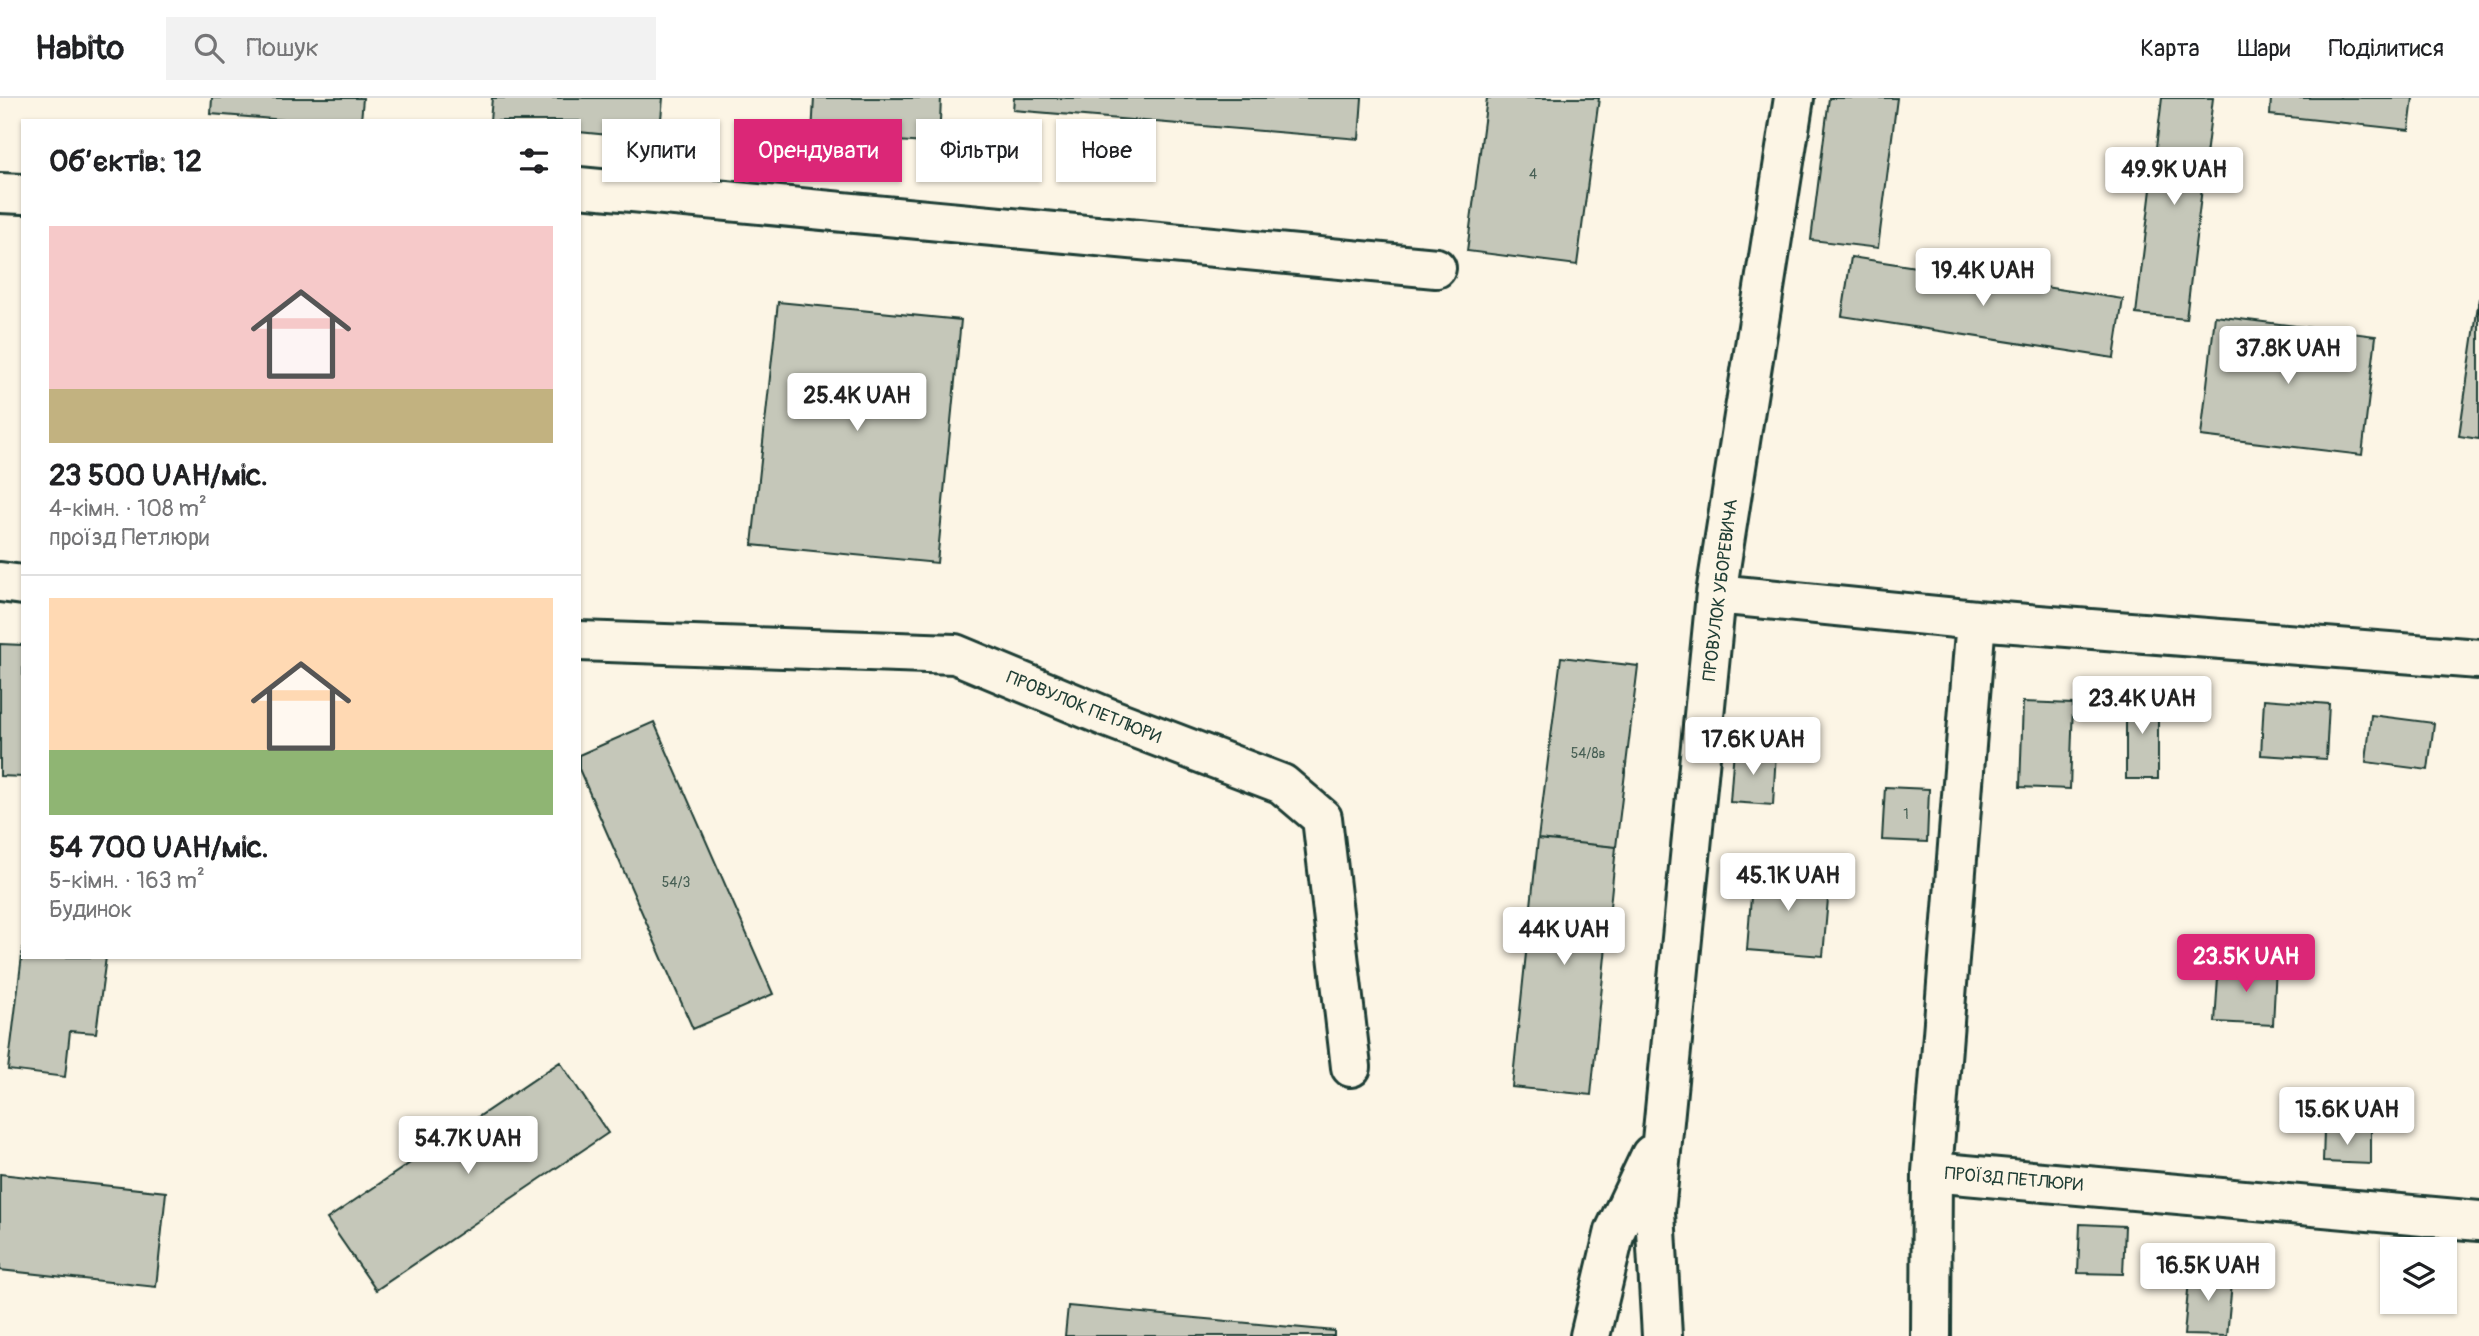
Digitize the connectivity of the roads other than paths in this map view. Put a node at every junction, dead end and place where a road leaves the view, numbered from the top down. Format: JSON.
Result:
{"nodes":[{"id":1,"x":1794,"y":98,"type":"edge"},
{"id":2,"x":581,"y":187,"type":"edge"},
{"id":3,"x":0,"y":193,"type":"edge"},
{"id":4,"x":21,"y":194,"type":"edge"},
{"id":5,"x":1436,"y":268,"type":"dead end"},
{"id":6,"x":0,"y":582,"type":"edge"},
{"id":7,"x":21,"y":585,"type":"edge"},
{"id":8,"x":1716,"y":594,"type":"junction"},
{"id":9,"x":1976,"y":620,"type":"junction"},
{"id":10,"x":581,"y":641,"type":"edge"},
{"id":11,"x":2479,"y":659,"type":"edge"},
{"id":12,"x":1351,"y":1067,"type":"dead end"},
{"id":13,"x":1663,"y":1127,"type":"junction"},
{"id":14,"x":1933,"y":1172,"type":"junction"},
{"id":15,"x":2479,"y":1221,"type":"edge"},
{"id":16,"x":1590,"y":1336,"type":"edge"},
{"id":17,"x":1662,"y":1336,"type":"edge"},
{"id":18,"x":1931,"y":1336,"type":"edge"}],
"edges":[{"from":1,"to":8,"type":"street","name":"ПРОВУЛОК УБОРЕВИЧА"},
{"from":2,"to":5,"type":"street"},
{"from":3,"to":4,"type":"street"},
{"from":6,"to":7,"type":"street"},
{"from":8,"to":9,"type":"street"},
{"from":8,"to":13,"type":"street","name":"ПРОВУЛОК УБОРЕВИЧА"},
{"from":9,"to":11,"type":"street"},
{"from":9,"to":14,"type":"street","name":"ПРОЇЗД ПЕТЛЮРИ"},
{"from":10,"to":12,"type":"street","name":"ПРОВУЛОК ПЕТЛЮРИ"},
{"from":13,"to":16,"type":"street"},
{"from":13,"to":17,"type":"street","name":"ПРОВУЛОК УБОРЕВИЧА"},
{"from":14,"to":15,"type":"street","name":"ПРОЇЗД ПЕТЛЮРИ"},
{"from":14,"to":18,"type":"street"}]}
